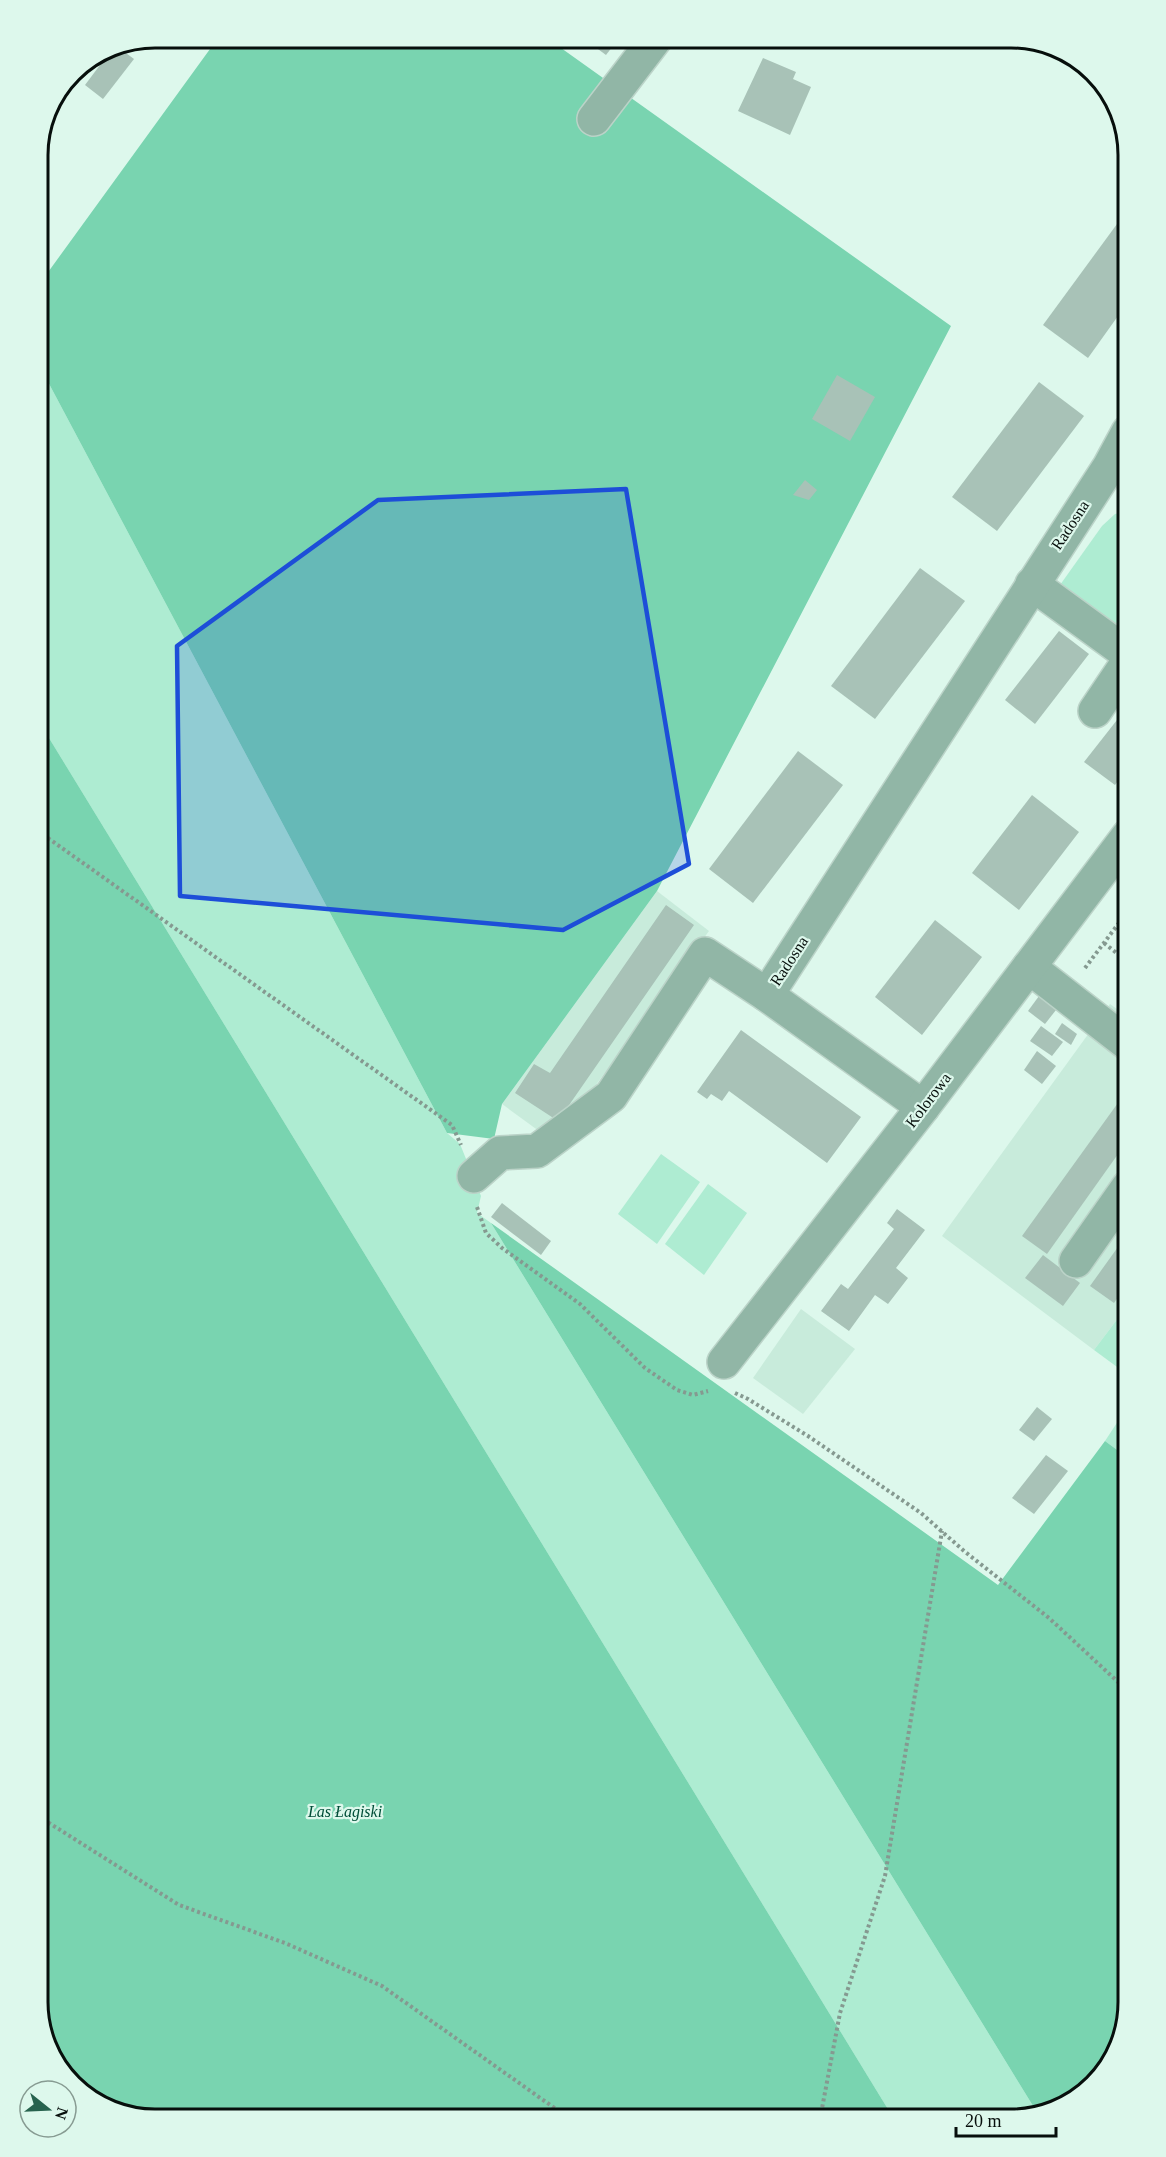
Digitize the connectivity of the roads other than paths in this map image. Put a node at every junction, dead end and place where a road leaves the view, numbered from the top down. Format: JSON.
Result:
{"nodes":[{"id":1,"x":648,"y":48,"type":"edge"},
{"id":2,"x":594,"y":119,"type":"dead end"},
{"id":3,"x":1118,"y":474,"type":"edge"},
{"id":4,"x":1032,"y":584,"type":"junction"},
{"id":5,"x":1118,"y":647,"type":"edge"},
{"id":6,"x":1118,"y":677,"type":"edge"},
{"id":7,"x":1095,"y":711,"type":"dead end"},
{"id":8,"x":1118,"y":849,"type":"edge"},
{"id":9,"x":1029,"y":967,"type":"junction"},
{"id":10,"x":767,"y":995,"type":"junction"},
{"id":11,"x":1118,"y":1036,"type":"edge"},
{"id":12,"x":923,"y":1107,"type":"junction"},
{"id":13,"x":474,"y":1176,"type":"road end"},
{"id":14,"x":1118,"y":1201,"type":"edge"},
{"id":15,"x":1076,"y":1261,"type":"dead end"},
{"id":16,"x":723,"y":1381,"type":"road end"}],
"edges":[{"from":1,"to":2,"type":"street"},
{"from":3,"to":4,"type":"street","name":"Radosna"},
{"from":4,"to":5,"type":"street"},
{"from":4,"to":10,"type":"street","name":"Radosna"},
{"from":6,"to":7,"type":"street"},
{"from":8,"to":9,"type":"street","name":"Kolorowa"},
{"from":9,"to":11,"type":"street"},
{"from":9,"to":12,"type":"street","name":"Kolorowa"},
{"from":10,"to":12,"type":"street"},
{"from":10,"to":13,"type":"street","name":"Radosna"},
{"from":12,"to":16,"type":"street","name":"Kolorowa"},
{"from":14,"to":15,"type":"street"}]}
